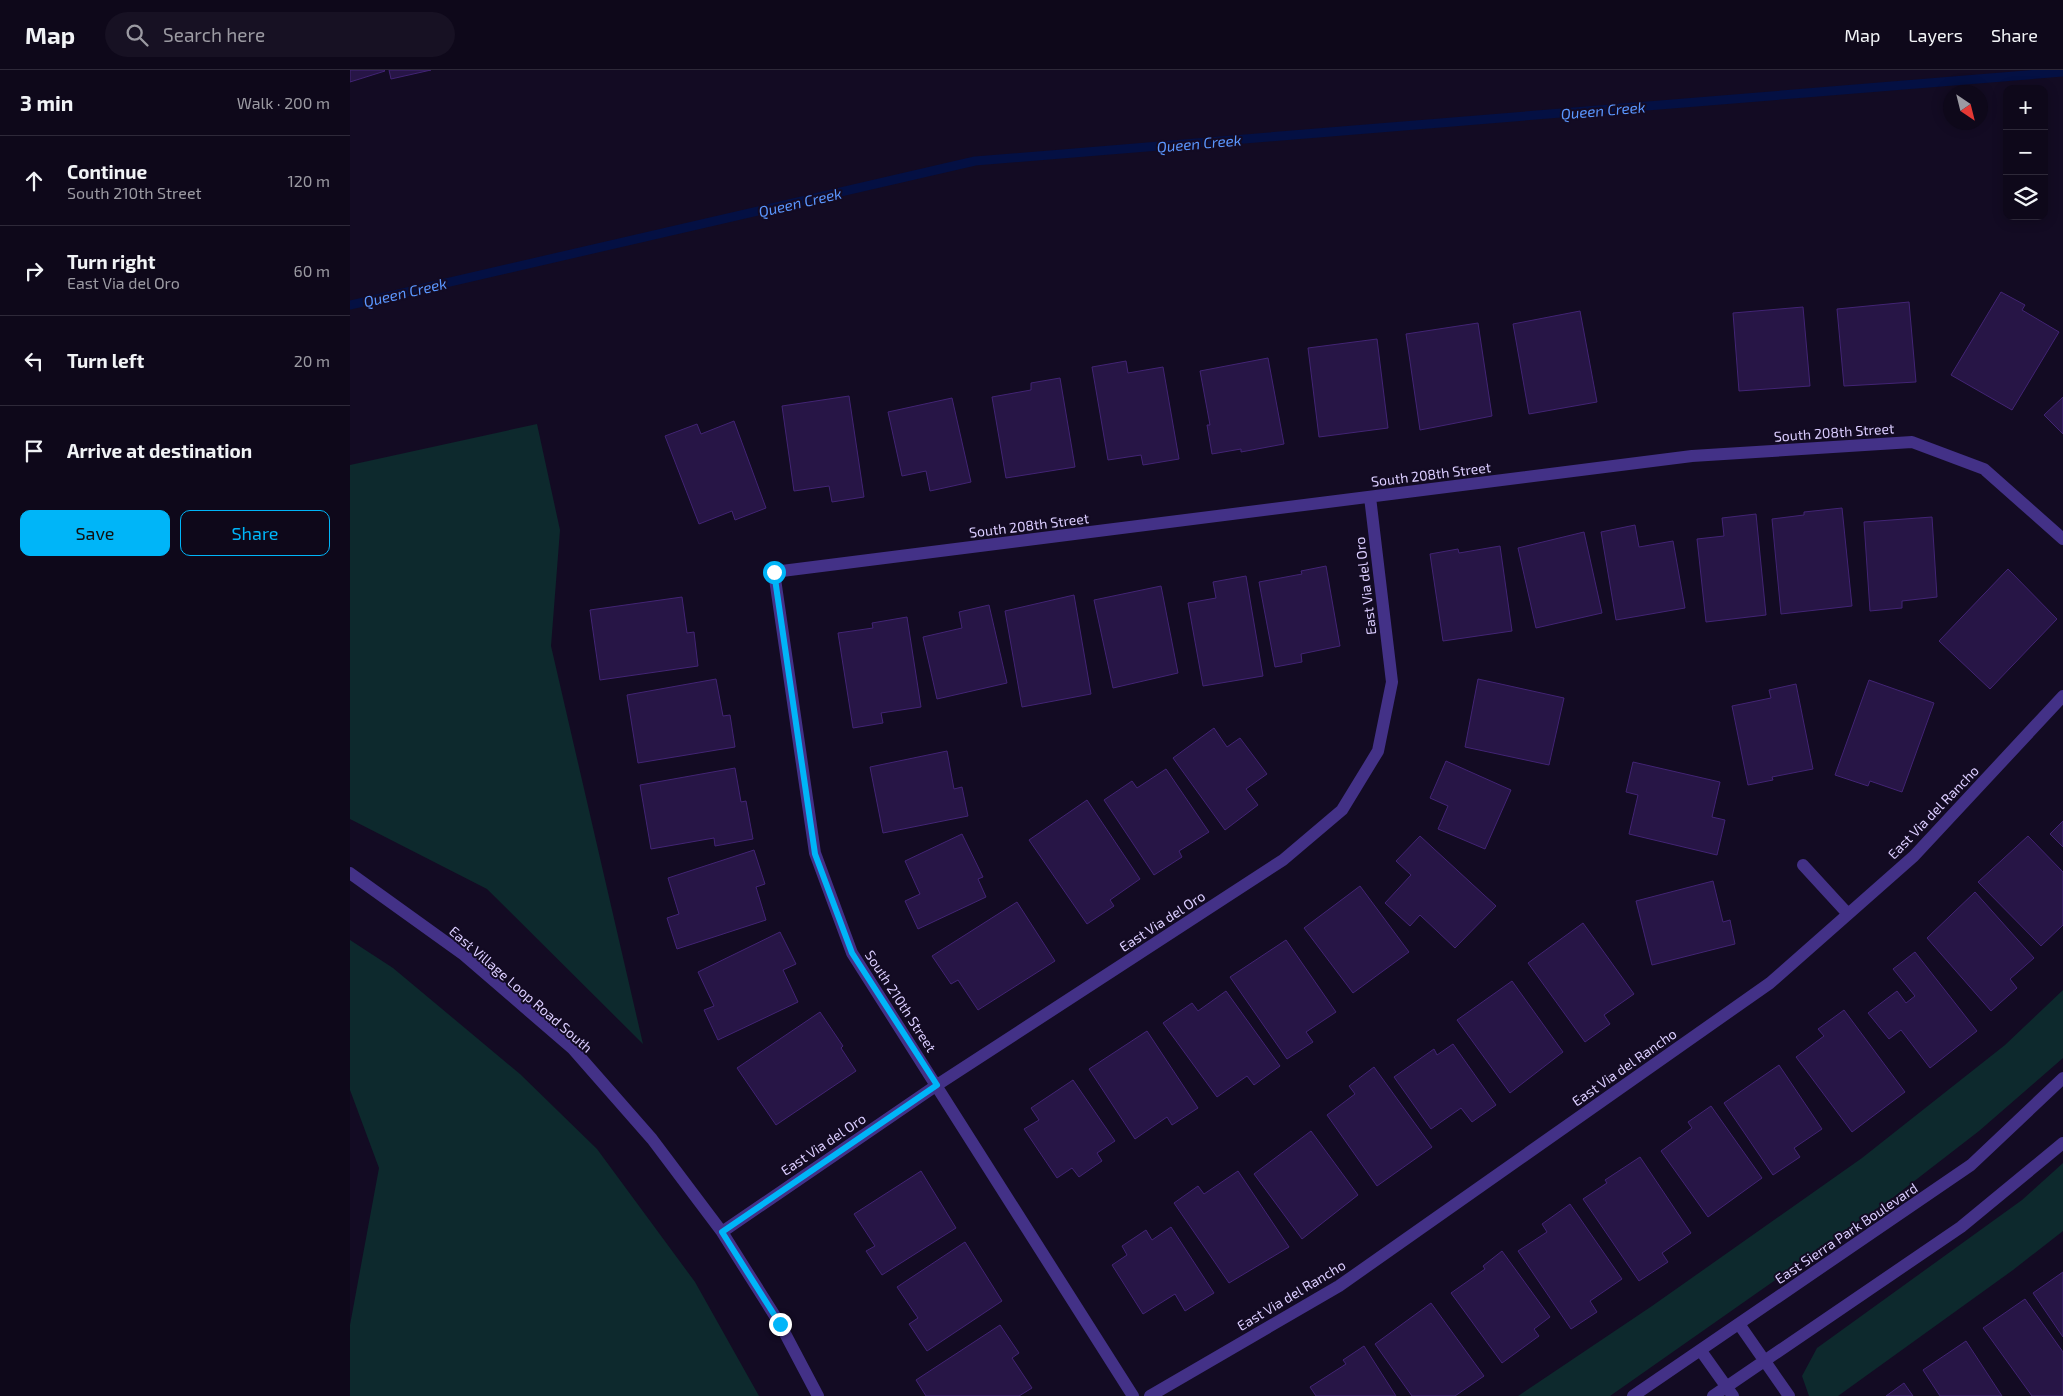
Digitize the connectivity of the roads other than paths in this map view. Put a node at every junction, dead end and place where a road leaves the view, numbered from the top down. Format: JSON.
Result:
{"nodes":[{"id":1,"x":1370,"y":497,"type":"junction"},
{"id":2,"x":2063,"y":539,"type":"edge"},
{"id":3,"x":774,"y":572,"type":"joint"},
{"id":4,"x":2063,"y":696,"type":"edge"},
{"id":5,"x":1803,"y":865,"type":"dead end"},
{"id":6,"x":350,"y":873,"type":"edge"},
{"id":7,"x":1848,"y":914,"type":"junction"},
{"id":8,"x":2063,"y":1078,"type":"edge"},
{"id":9,"x":937,"y":1085,"type":"junction"},
{"id":10,"x":2063,"y":1142,"type":"edge"},
{"id":11,"x":722,"y":1232,"type":"junction"},
{"id":12,"x":1739,"y":1324,"type":"junction"},
{"id":13,"x":1700,"y":1351,"type":"junction"},
{"id":14,"x":1764,"y":1361,"type":"junction"},
{"id":15,"x":1730,"y":1391,"type":"edge"},
{"id":16,"x":818,"y":1396,"type":"edge"},
{"id":17,"x":1134,"y":1396,"type":"edge"},
{"id":18,"x":1150,"y":1396,"type":"edge"},
{"id":19,"x":1633,"y":1396,"type":"edge"},
{"id":20,"x":1713,"y":1396,"type":"edge"},
{"id":21,"x":1789,"y":1396,"type":"edge"}],
"edges":[{"from":1,"to":2,"type":"street","name":"South 208th Street"},
{"from":1,"to":3,"type":"street","name":"South 208th Street"},
{"from":1,"to":9,"type":"street","name":"East Via del Oro"},
{"from":3,"to":9,"type":"street","name":"South 210th Street"},
{"from":4,"to":7,"type":"street","name":"East Via del Rancho"},
{"from":5,"to":7,"type":"street"},
{"from":6,"to":11,"type":"street","name":"East Village Loop Road South"},
{"from":7,"to":18,"type":"street","name":"East Via del Rancho"},
{"from":8,"to":12,"type":"street","name":"East Sierra Park Boulevard"},
{"from":9,"to":11,"type":"street","name":"East Via del Oro"},
{"from":9,"to":17,"type":"street","name":"South 210th Street"},
{"from":10,"to":14,"type":"street"},
{"from":11,"to":16,"type":"street","name":"East Village Loop Road South"},
{"from":12,"to":13,"type":"street","name":"East Sierra Park Boulevard"},
{"from":12,"to":14,"type":"street"},
{"from":13,"to":15,"type":"street"},
{"from":13,"to":19,"type":"street","name":"East Sierra Park Boulevard"},
{"from":14,"to":15,"type":"street"},
{"from":14,"to":21,"type":"street"},
{"from":15,"to":20,"type":"street"}]}
